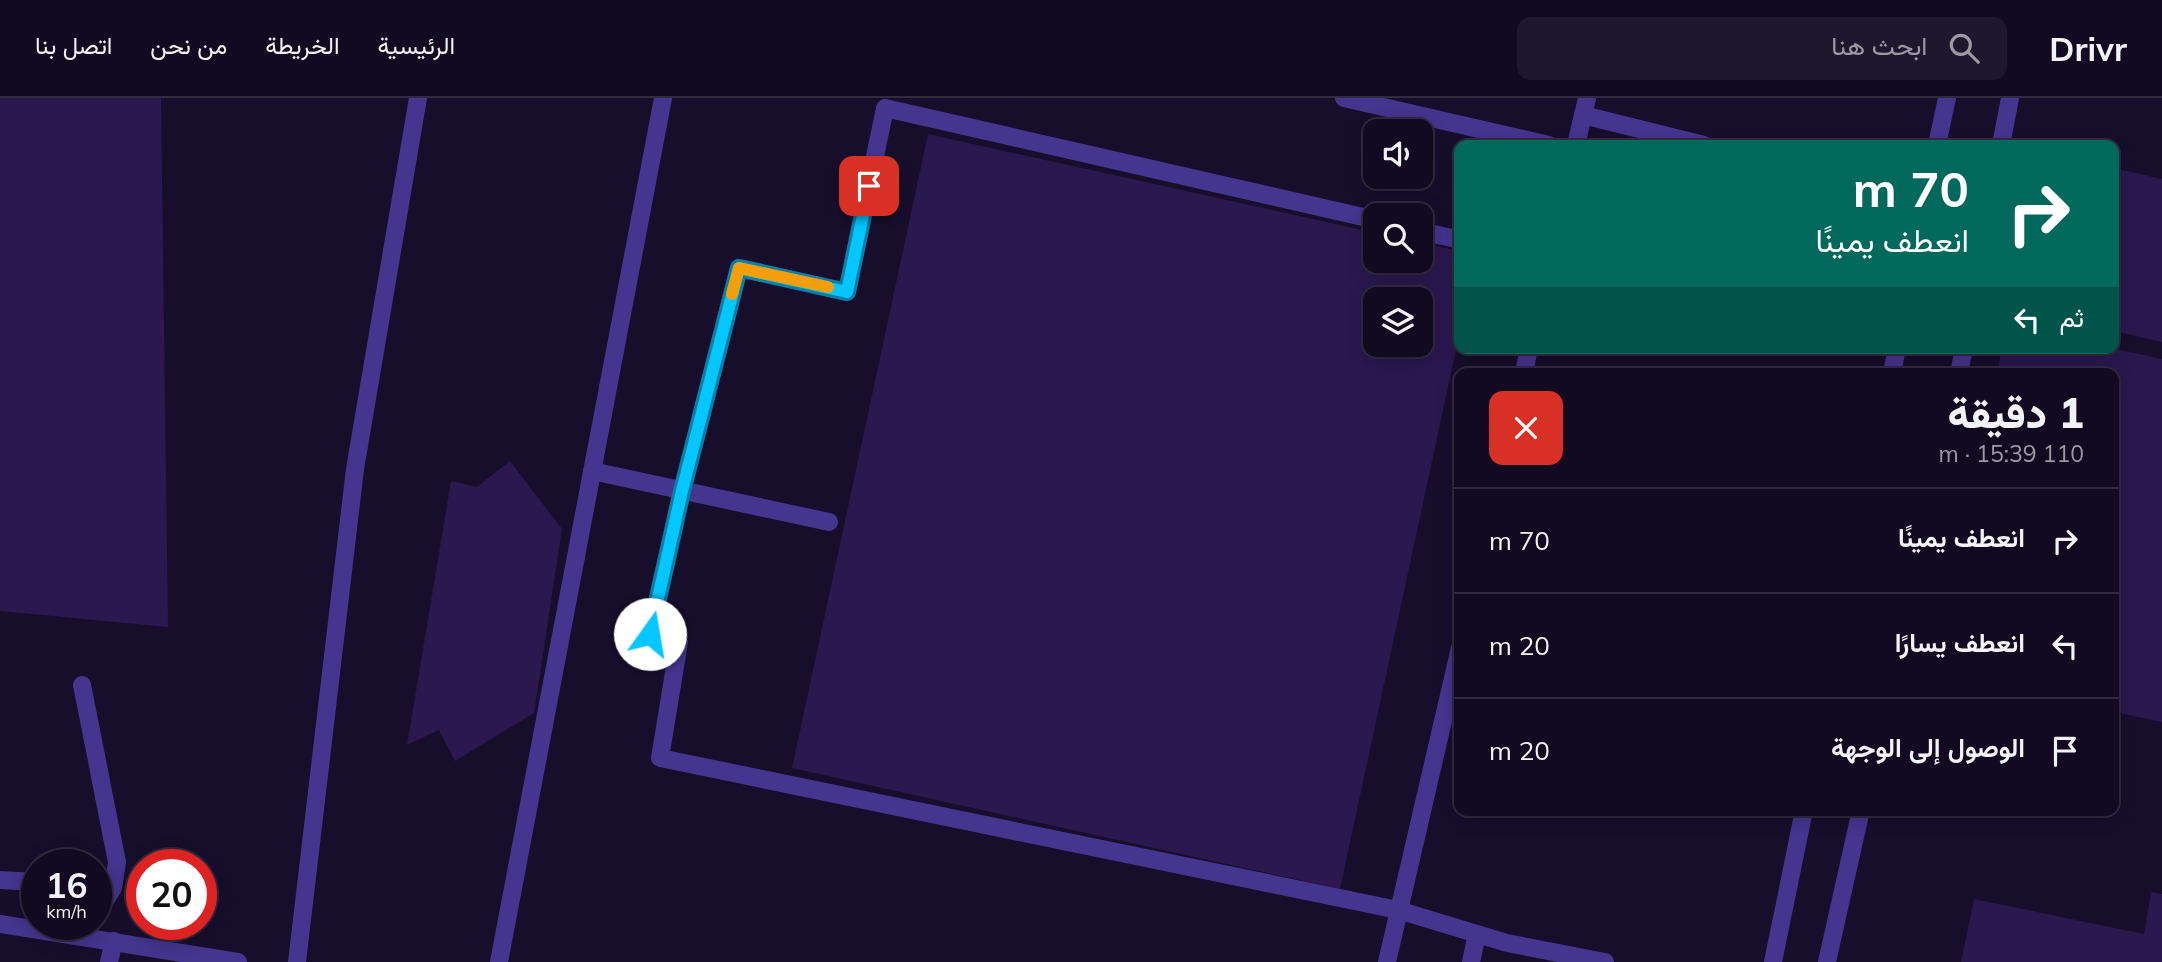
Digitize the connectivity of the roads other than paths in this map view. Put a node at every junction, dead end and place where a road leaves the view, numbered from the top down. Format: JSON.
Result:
{"nodes":[{"id":1,"x":418,"y":98,"type":"edge"},
{"id":2,"x":663,"y":98,"type":"edge"},
{"id":3,"x":1344,"y":98,"type":"edge"},
{"id":4,"x":1947,"y":98,"type":"edge"},
{"id":5,"x":2010,"y":98,"type":"edge"},
{"id":6,"x":1585,"y":106,"type":"edge"},
{"id":7,"x":1527,"y":140,"type":"edge"},
{"id":8,"x":1577,"y":140,"type":"edge"},
{"id":9,"x":1689,"y":140,"type":"edge"},
{"id":10,"x":1938,"y":140,"type":"edge"},
{"id":11,"x":2002,"y":140,"type":"edge"},
{"id":12,"x":1363,"y":217,"type":"edge"},
{"id":13,"x":1433,"y":234,"type":"edge"},
{"id":14,"x":1454,"y":239,"type":"edge"},
{"id":15,"x":592,"y":471,"type":"junction"},
{"id":16,"x":682,"y":491,"type":"junction"},
{"id":17,"x":829,"y":522,"type":"dead end"},
{"id":18,"x":82,"y":685,"type":"dead end"},
{"id":19,"x":1454,"y":695,"type":"edge"},
{"id":20,"x":1803,"y":816,"type":"edge"},
{"id":21,"x":1860,"y":816,"type":"edge"},
{"id":22,"x":112,"y":872,"type":"edge"},
{"id":23,"x":0,"y":880,"type":"edge"},
{"id":24,"x":21,"y":881,"type":"edge"},
{"id":25,"x":1398,"y":910,"type":"junction"},
{"id":26,"x":0,"y":924,"type":"edge"},
{"id":27,"x":21,"y":925,"type":"edge"},
{"id":28,"x":1477,"y":934,"type":"junction"},
{"id":29,"x":111,"y":940,"type":"edge"},
{"id":30,"x":114,"y":941,"type":"junction"},
{"id":31,"x":219,"y":960,"type":"edge"},
{"id":32,"x":110,"y":962,"type":"edge"},
{"id":33,"x":238,"y":962,"type":"edge"},
{"id":34,"x":298,"y":962,"type":"edge"},
{"id":35,"x":499,"y":962,"type":"edge"},
{"id":36,"x":1387,"y":962,"type":"edge"},
{"id":37,"x":1471,"y":962,"type":"edge"},
{"id":38,"x":1605,"y":962,"type":"edge"},
{"id":39,"x":1773,"y":962,"type":"edge"},
{"id":40,"x":1827,"y":962,"type":"edge"}],
"edges":[{"from":1,"to":34,"type":"street"},
{"from":2,"to":15,"type":"street"},
{"from":3,"to":7,"type":"street"},
{"from":4,"to":10,"type":"street"},
{"from":5,"to":11,"type":"street"},
{"from":6,"to":8,"type":"street"},
{"from":6,"to":9,"type":"street"},
{"from":12,"to":16,"type":"street"},
{"from":13,"to":14,"type":"street"},
{"from":15,"to":16,"type":"street"},
{"from":15,"to":35,"type":"street"},
{"from":16,"to":17,"type":"street"},
{"from":16,"to":25,"type":"street"},
{"from":18,"to":22,"type":"street"},
{"from":19,"to":25,"type":"street"},
{"from":20,"to":39,"type":"street"},
{"from":21,"to":40,"type":"street"},
{"from":23,"to":24,"type":"street"},
{"from":25,"to":28,"type":"street"},
{"from":25,"to":36,"type":"street"},
{"from":26,"to":27,"type":"street"},
{"from":28,"to":37,"type":"street"},
{"from":28,"to":38,"type":"street"},
{"from":29,"to":30,"type":"street"},
{"from":30,"to":31,"type":"street"},
{"from":30,"to":32,"type":"street"},
{"from":31,"to":33,"type":"street"}]}
